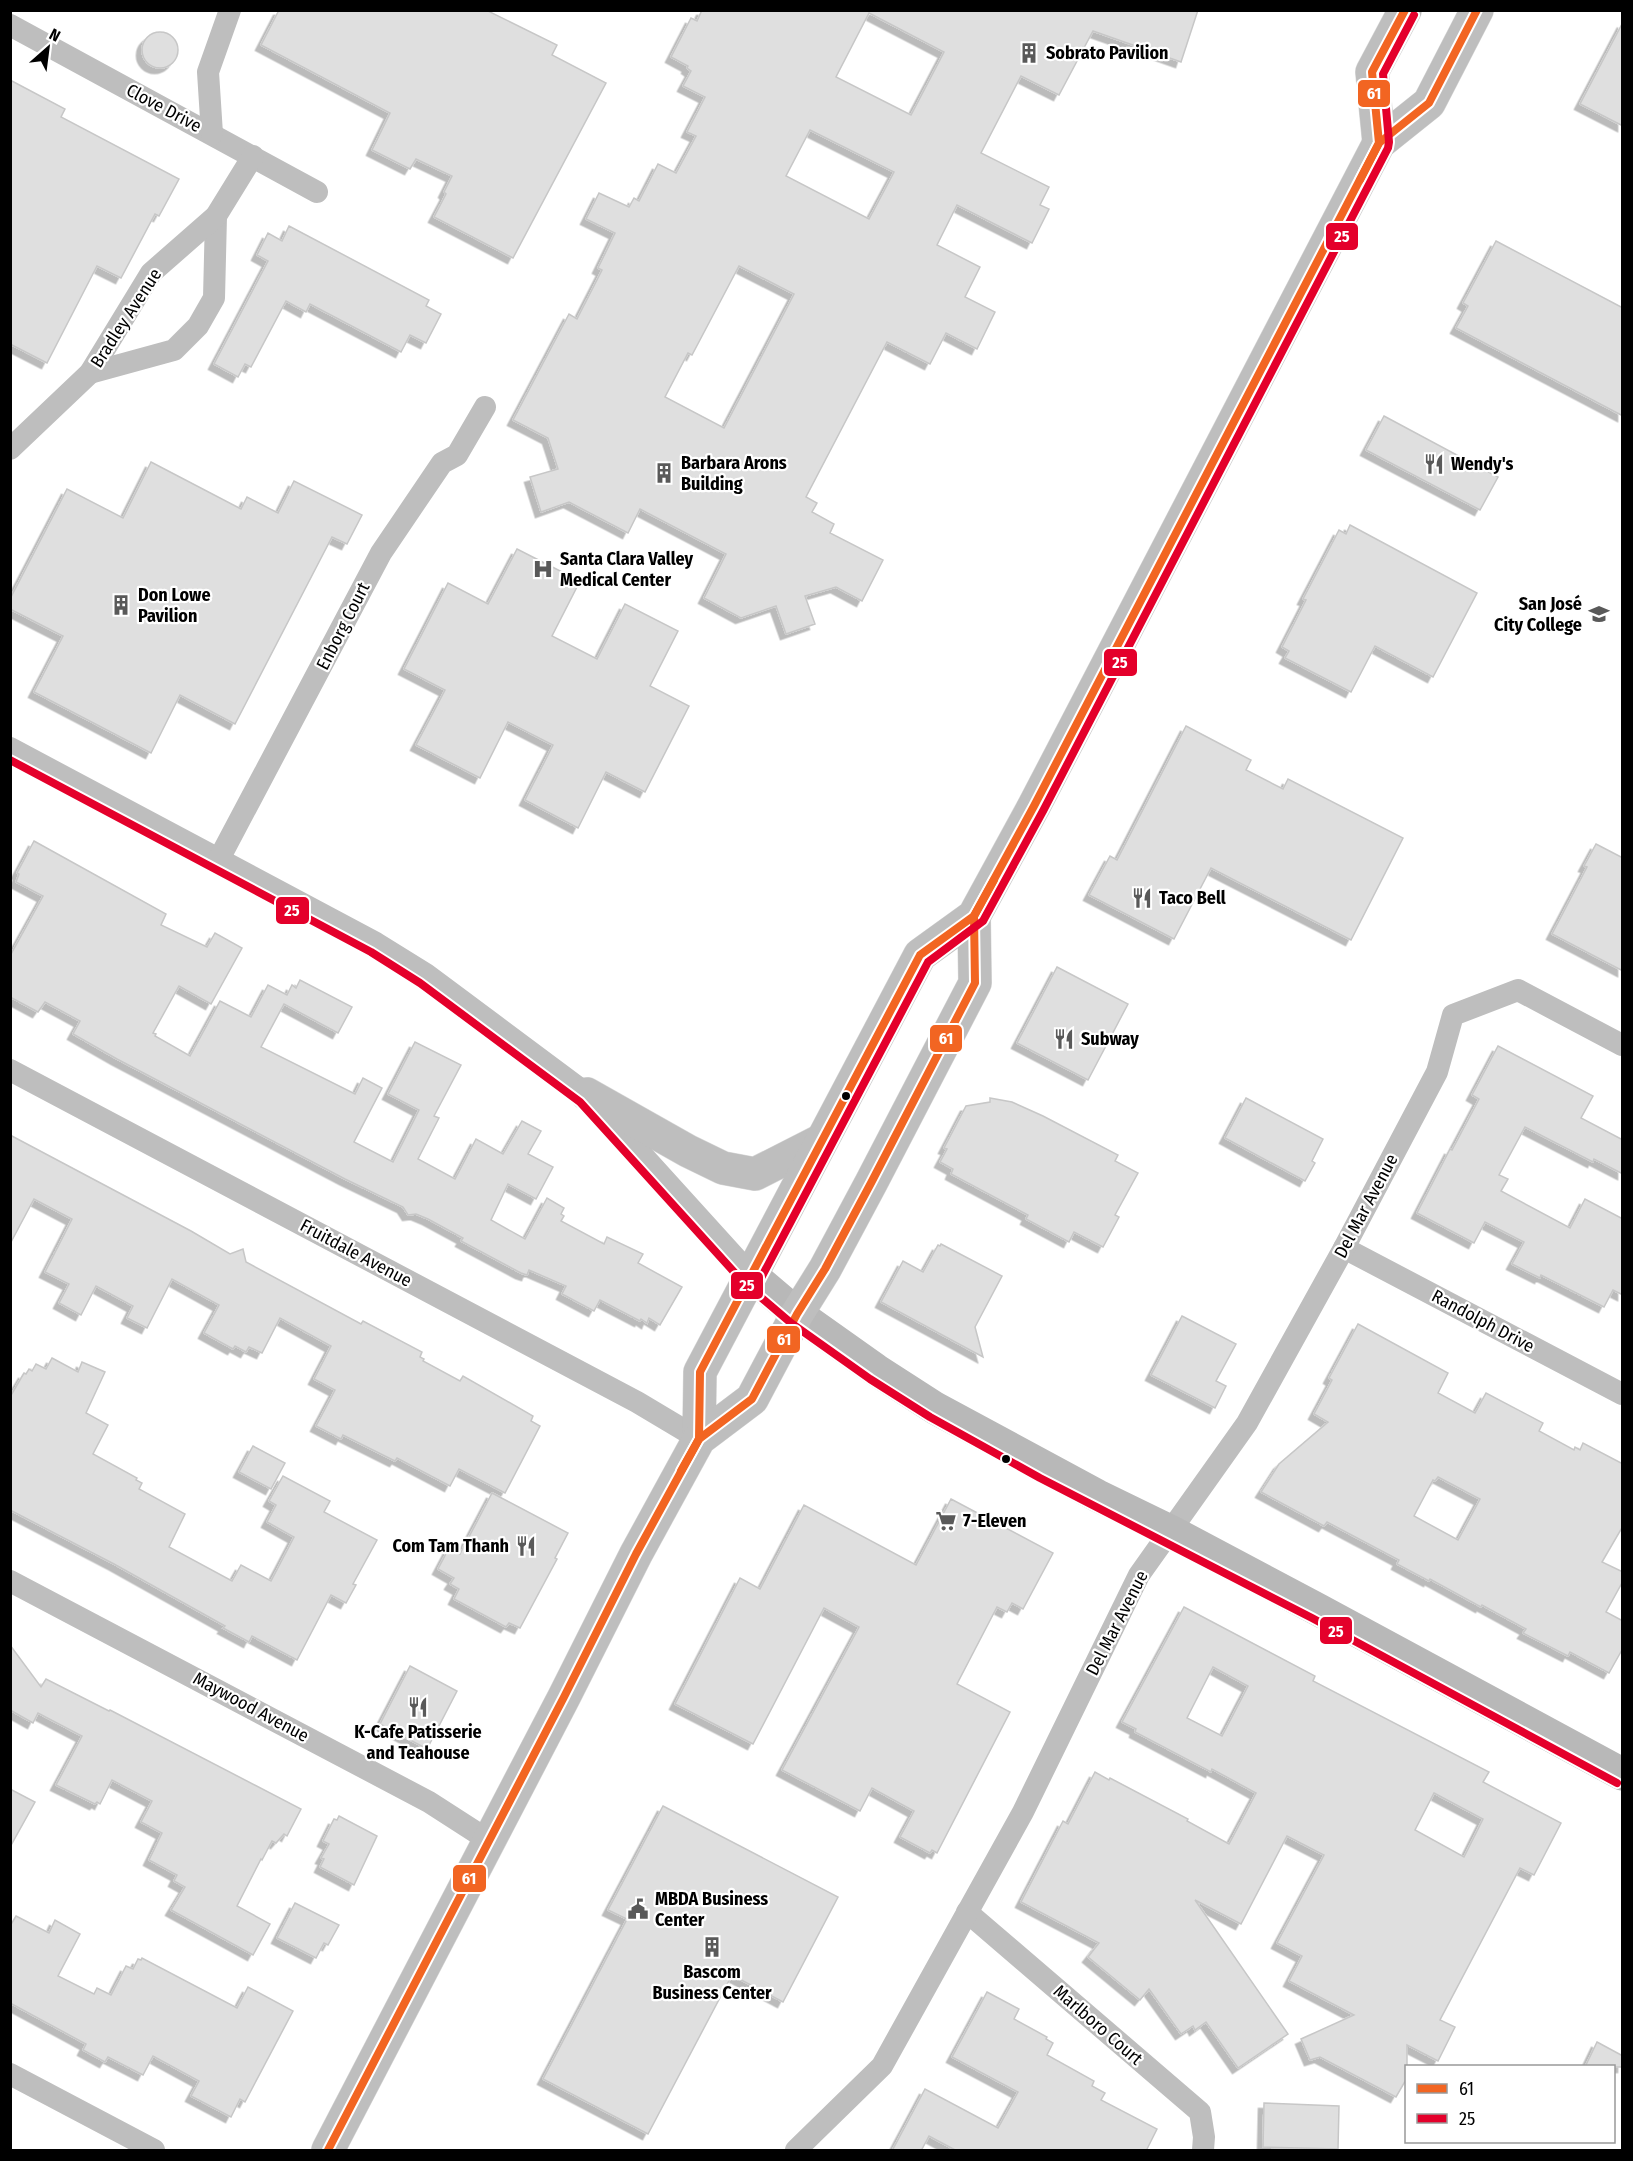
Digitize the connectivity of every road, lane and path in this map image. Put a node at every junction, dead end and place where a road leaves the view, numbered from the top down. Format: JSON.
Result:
{"nodes":[{"id":1,"x":230,"y":10,"type":"edge"},
{"id":2,"x":1405,"y":10,"type":"edge"},
{"id":3,"x":1477,"y":10,"type":"edge"},
{"id":4,"x":10,"y":25,"type":"edge"},
{"id":5,"x":212,"y":134,"type":"junction"},
{"id":6,"x":1379,"y":143,"type":"junction"},
{"id":7,"x":253,"y":156,"type":"junction"},
{"id":8,"x":317,"y":192,"type":"dead end"},
{"id":9,"x":216,"y":216,"type":"junction"},
{"id":10,"x":90,"y":374,"type":"junction"},
{"id":11,"x":485,"y":407,"type":"dead end"},
{"id":12,"x":10,"y":449,"type":"edge"},
{"id":13,"x":10,"y":748,"type":"edge"},
{"id":14,"x":219,"y":859,"type":"junction"},
{"id":15,"x":974,"y":916,"type":"junction"},
{"id":16,"x":1623,"y":1045,"type":"edge"},
{"id":17,"x":10,"y":1070,"type":"edge"},
{"id":18,"x":587,"y":1094,"type":"junction"},
{"id":19,"x":822,"y":1140,"type":"junction"},
{"id":20,"x":1344,"y":1248,"type":"junction"},
{"id":21,"x":751,"y":1275,"type":"junction"},
{"id":22,"x":797,"y":1314,"type":"junction"},
{"id":23,"x":1623,"y":1395,"type":"edge"},
{"id":24,"x":699,"y":1439,"type":"junction"},
{"id":25,"x":1170,"y":1531,"type":"junction"},
{"id":26,"x":10,"y":1581,"type":"edge"},
{"id":27,"x":1623,"y":1774,"type":"edge"},
{"id":28,"x":488,"y":1840,"type":"junction"},
{"id":29,"x":967,"y":1912,"type":"junction"},
{"id":30,"x":10,"y":2074,"type":"edge"},
{"id":31,"x":154,"y":2151,"type":"edge"},
{"id":32,"x":328,"y":2151,"type":"edge"},
{"id":33,"x":796,"y":2151,"type":"edge"},
{"id":34,"x":1203,"y":2151,"type":"edge"}],
"edges":[{"from":1,"to":5,"type":"street"},
{"from":2,"to":6,"type":"main road"},
{"from":3,"to":6,"type":"main road"},
{"from":4,"to":5,"type":"street","name":"Clove Drive"},
{"from":5,"to":7,"type":"street","name":"Clove Drive"},
{"from":6,"to":15,"type":"main road"},
{"from":7,"to":8,"type":"street","name":"Clove Drive"},
{"from":7,"to":9,"type":"street","name":"Bradley Avenue"},
{"from":9,"to":10,"type":"street","name":"Bradley Avenue"},
{"from":9,"to":10,"type":"street","name":"Bradley Avenue"},
{"from":10,"to":12,"type":"street","name":"Bradley Avenue"},
{"from":11,"to":14,"type":"street","name":"Enborg Court"},
{"from":13,"to":14,"type":"street"},
{"from":14,"to":18,"type":"street"},
{"from":15,"to":19,"type":"main road"},
{"from":15,"to":22,"type":"main road"},
{"from":16,"to":20,"type":"street","name":"Del Mar Avenue"},
{"from":17,"to":24,"type":"street","name":"Fruitdale Avenue"},
{"from":18,"to":19,"type":"main road"},
{"from":18,"to":21,"type":"street"},
{"from":19,"to":21,"type":"main road"},
{"from":20,"to":23,"type":"street","name":"Randolph Drive"},
{"from":20,"to":25,"type":"street","name":"Del Mar Avenue"},
{"from":21,"to":22,"type":"street"},
{"from":21,"to":24,"type":"main road"},
{"from":22,"to":24,"type":"main road"},
{"from":22,"to":25,"type":"street"},
{"from":24,"to":28,"type":"main road"},
{"from":25,"to":27,"type":"street"},
{"from":25,"to":29,"type":"street","name":"Del Mar Avenue"},
{"from":26,"to":28,"type":"street","name":"Maywood Avenue"},
{"from":28,"to":32,"type":"main road"},
{"from":29,"to":33,"type":"street","name":"Del Mar Avenue"},
{"from":29,"to":34,"type":"street","name":"Marlboro Court"},
{"from":30,"to":31,"type":"street"}]}
